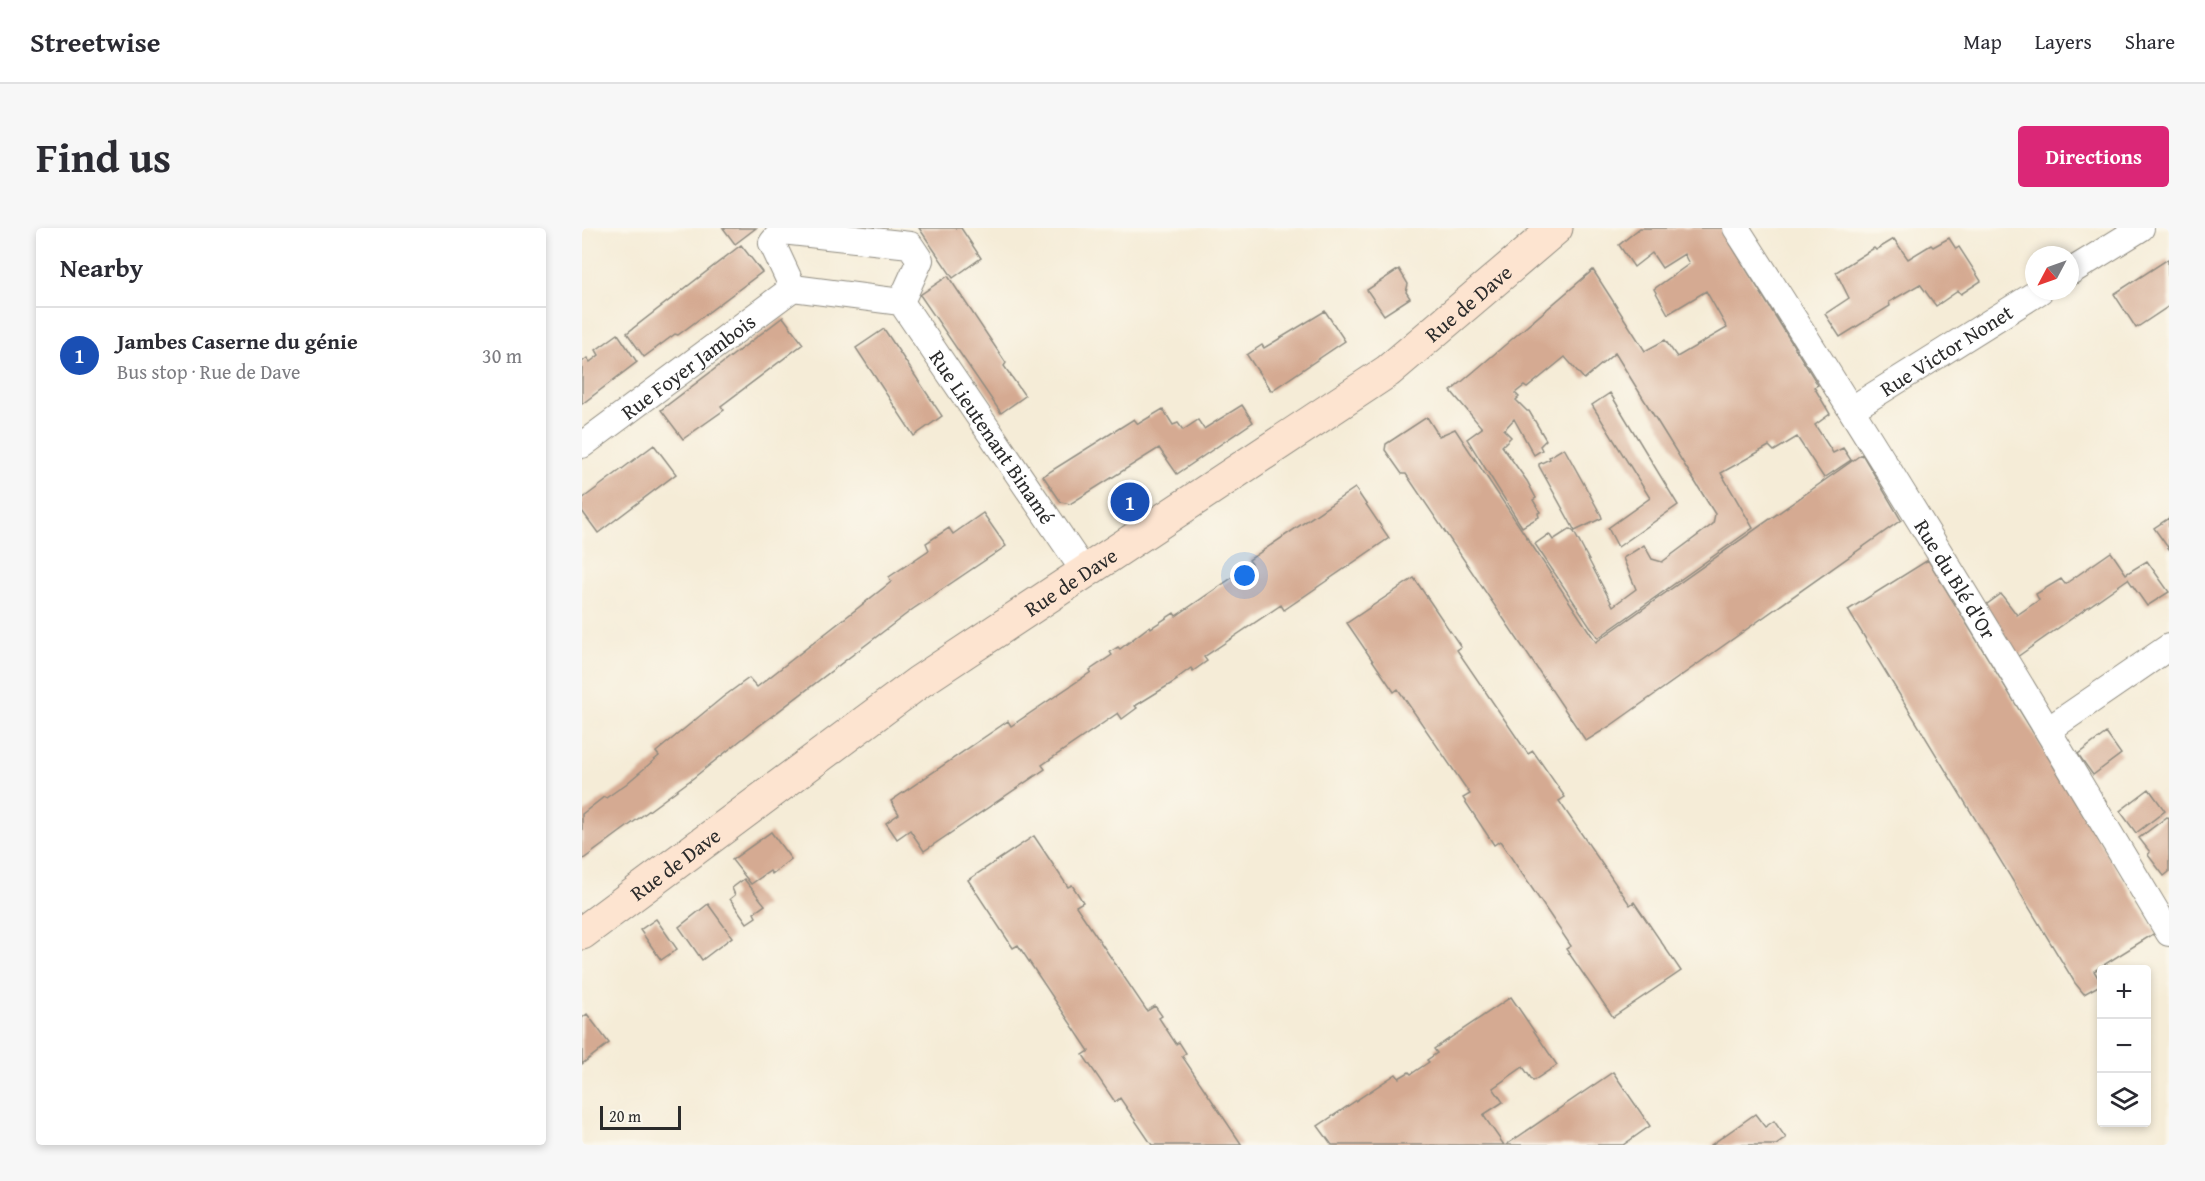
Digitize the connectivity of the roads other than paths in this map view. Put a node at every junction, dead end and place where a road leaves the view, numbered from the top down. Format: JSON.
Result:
{"nodes":[{"id":1,"x":1556,"y":228,"type":"edge"},
{"id":2,"x":1736,"y":228,"type":"edge"},
{"id":3,"x":2141,"y":228,"type":"edge"},
{"id":4,"x":2079,"y":266,"type":"edge"},
{"id":5,"x":793,"y":288,"type":"junction"},
{"id":6,"x":2026,"y":300,"type":"edge"},
{"id":7,"x":902,"y":302,"type":"junction"},
{"id":8,"x":1852,"y":409,"type":"junction"},
{"id":9,"x":582,"y":445,"type":"edge"},
{"id":10,"x":1084,"y":571,"type":"junction"},
{"id":11,"x":2169,"y":647,"type":"edge"},
{"id":12,"x":2048,"y":730,"type":"junction"},
{"id":13,"x":582,"y":933,"type":"edge"},
{"id":14,"x":2169,"y":933,"type":"edge"}],
"edges":[{"from":1,"to":10,"type":"main road","name":"Rue de Dave"},
{"from":2,"to":8,"type":"street","name":"Rue du Blé d'Or"},
{"from":3,"to":4,"type":"street"},
{"from":5,"to":7,"type":"street"},
{"from":5,"to":7,"type":"street"},
{"from":5,"to":9,"type":"street","name":"Rue Foyer Jambois"},
{"from":6,"to":8,"type":"street","name":"Rue Victor Nonet"},
{"from":7,"to":10,"type":"street","name":"Rue Lieutenant Binamé"},
{"from":8,"to":12,"type":"street","name":"Rue du Blé d'Or"},
{"from":10,"to":13,"type":"main road","name":"Rue de Dave"},
{"from":11,"to":12,"type":"street"},
{"from":12,"to":14,"type":"street","name":"Rue du Blé d'Or"}]}
